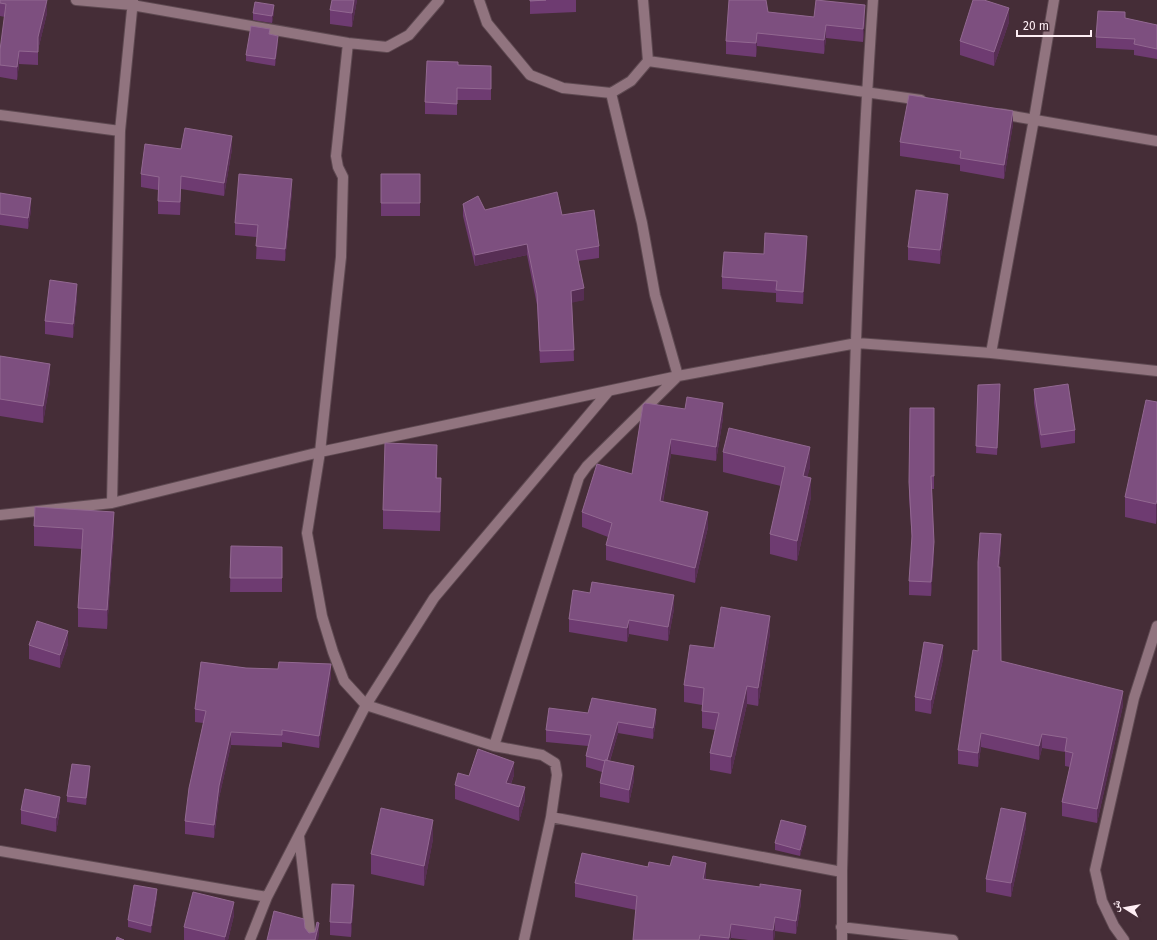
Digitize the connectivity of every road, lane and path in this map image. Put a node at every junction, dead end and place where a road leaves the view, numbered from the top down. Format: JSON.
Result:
{"nodes":[{"id":1,"x":76,"y":0,"type":"edge"},
{"id":2,"x":438,"y":0,"type":"edge"},
{"id":3,"x":478,"y":0,"type":"edge"},
{"id":4,"x":642,"y":0,"type":"edge"},
{"id":5,"x":873,"y":0,"type":"edge"},
{"id":6,"x":1054,"y":0,"type":"edge"},
{"id":7,"x":132,"y":3,"type":"edge"},
{"id":8,"x":348,"y":43,"type":"junction"},
{"id":9,"x":648,"y":61,"type":"junction"},
{"id":10,"x":867,"y":91,"type":"junction"},
{"id":11,"x":611,"y":93,"type":"junction"},
{"id":12,"x":928,"y":102,"type":"edge"},
{"id":13,"x":988,"y":112,"type":"edge"},
{"id":14,"x":0,"y":115,"type":"edge"},
{"id":15,"x":1034,"y":119,"type":"junction"},
{"id":16,"x":120,"y":131,"type":"junction"},
{"id":17,"x":1157,"y":141,"type":"edge"},
{"id":18,"x":857,"y":343,"type":"junction"},
{"id":19,"x":991,"y":353,"type":"junction"},
{"id":20,"x":1157,"y":371,"type":"edge"},
{"id":21,"x":678,"y":376,"type":"junction"},
{"id":22,"x":608,"y":392,"type":"junction"},
{"id":23,"x":320,"y":452,"type":"junction"},
{"id":24,"x":112,"y":503,"type":"junction"},
{"id":25,"x":0,"y":515,"type":"edge"},
{"id":26,"x":1157,"y":626,"type":"edge"},
{"id":27,"x":366,"y":706,"type":"junction"},
{"id":28,"x":494,"y":746,"type":"junction"},
{"id":29,"x":551,"y":817,"type":"junction"},
{"id":30,"x":299,"y":836,"type":"junction"},
{"id":31,"x":0,"y":851,"type":"edge"},
{"id":32,"x":842,"y":872,"type":"junction"},
{"id":33,"x":267,"y":897,"type":"junction"},
{"id":34,"x":841,"y":927,"type":"junction"},
{"id":35,"x":250,"y":940,"type":"edge"},
{"id":36,"x":311,"y":940,"type":"edge"},
{"id":37,"x":524,"y":940,"type":"edge"},
{"id":38,"x":842,"y":940,"type":"edge"},
{"id":39,"x":953,"y":940,"type":"edge"},
{"id":40,"x":1124,"y":940,"type":"edge"}],
"edges":[{"from":1,"to":7,"type":"street"},
{"from":2,"to":8,"type":"street"},
{"from":3,"to":11,"type":"street"},
{"from":4,"to":9,"type":"street"},
{"from":5,"to":10,"type":"street"},
{"from":6,"to":15,"type":"street"},
{"from":7,"to":8,"type":"street"},
{"from":7,"to":16,"type":"street"},
{"from":8,"to":23,"type":"street"},
{"from":9,"to":10,"type":"street"},
{"from":9,"to":11,"type":"street"},
{"from":10,"to":12,"type":"street"},
{"from":10,"to":18,"type":"street"},
{"from":11,"to":21,"type":"street"},
{"from":13,"to":15,"type":"street"},
{"from":14,"to":16,"type":"street"},
{"from":15,"to":17,"type":"street"},
{"from":15,"to":19,"type":"street"},
{"from":16,"to":24,"type":"street"},
{"from":18,"to":19,"type":"street"},
{"from":18,"to":21,"type":"street"},
{"from":18,"to":32,"type":"street"},
{"from":19,"to":20,"type":"street"},
{"from":21,"to":22,"type":"street"},
{"from":21,"to":28,"type":"street"},
{"from":22,"to":23,"type":"street"},
{"from":22,"to":27,"type":"street"},
{"from":23,"to":24,"type":"street"},
{"from":23,"to":27,"type":"street"},
{"from":24,"to":25,"type":"street"},
{"from":26,"to":40,"type":"street"},
{"from":27,"to":28,"type":"street"},
{"from":27,"to":30,"type":"street"},
{"from":28,"to":29,"type":"street"},
{"from":29,"to":32,"type":"street"},
{"from":29,"to":37,"type":"street"},
{"from":30,"to":33,"type":"street"},
{"from":30,"to":36,"type":"street"},
{"from":31,"to":33,"type":"street"},
{"from":32,"to":34,"type":"street"},
{"from":33,"to":35,"type":"street"},
{"from":34,"to":38,"type":"street"},
{"from":34,"to":39,"type":"street"}]}
